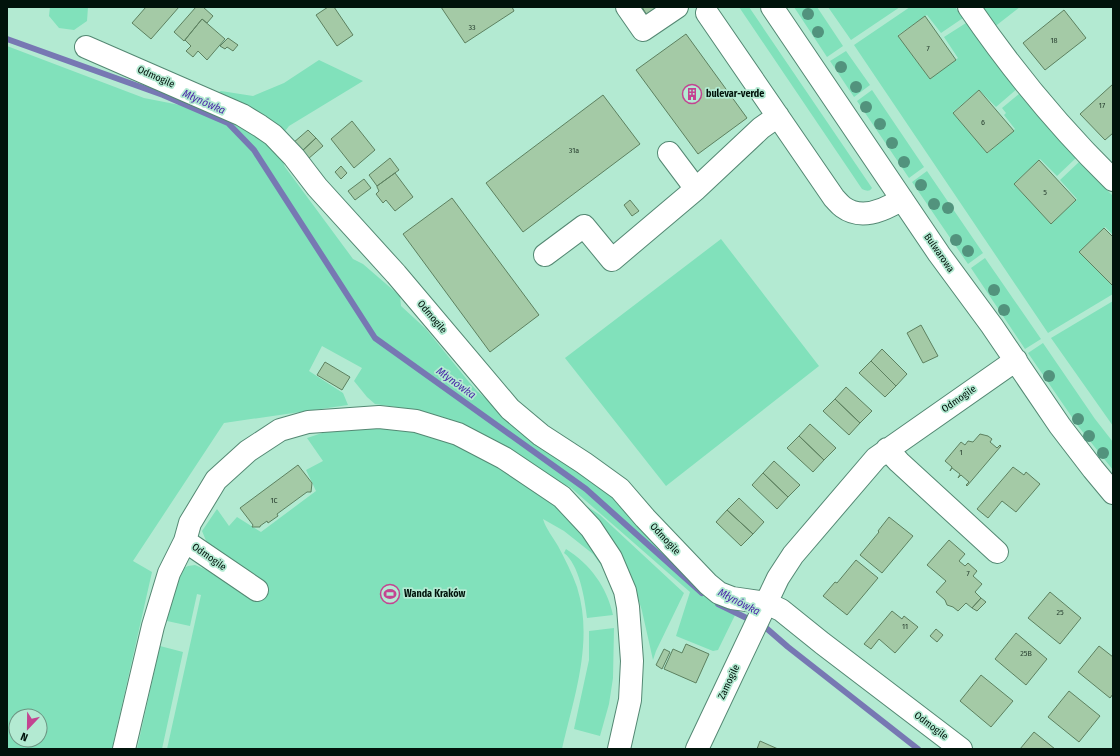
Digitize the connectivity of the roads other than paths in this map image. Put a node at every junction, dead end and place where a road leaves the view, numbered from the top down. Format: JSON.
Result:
{"nodes":[{"id":1,"x":627,"y":7,"type":"edge"},
{"id":2,"x":677,"y":7,"type":"edge"},
{"id":3,"x":772,"y":7,"type":"edge"},
{"id":4,"x":969,"y":7,"type":"edge"},
{"id":5,"x":707,"y":13,"type":"dead end"},
{"id":6,"x":86,"y":47,"type":"dead end"},
{"id":7,"x":778,"y":116,"type":"junction"},
{"id":8,"x":669,"y":153,"type":"dead end"},
{"id":9,"x":1113,"y":180,"type":"edge"},
{"id":10,"x":696,"y":189,"type":"junction"},
{"id":11,"x":902,"y":200,"type":"junction"},
{"id":12,"x":545,"y":255,"type":"dead end"},
{"id":13,"x":1016,"y":360,"type":"junction"},
{"id":14,"x":887,"y":450,"type":"junction"},
{"id":15,"x":1113,"y":493,"type":"edge"},
{"id":16,"x":186,"y":540,"type":"junction"},
{"id":17,"x":997,"y":552,"type":"dead end"},
{"id":18,"x":258,"y":590,"type":"dead end"},
{"id":19,"x":763,"y":609,"type":"junction"},
{"id":20,"x":124,"y":749,"type":"edge"},
{"id":21,"x":619,"y":749,"type":"edge"},
{"id":22,"x":697,"y":749,"type":"edge"},
{"id":23,"x":961,"y":749,"type":"edge"}],
"edges":[{"from":1,"to":2,"type":"street"},
{"from":3,"to":11,"type":"street","name":"Bulwarowa"},
{"from":4,"to":9,"type":"street"},
{"from":5,"to":7,"type":"street"},
{"from":6,"to":19,"type":"street","name":"Odmogile"},
{"from":7,"to":10,"type":"street"},
{"from":7,"to":11,"type":"street"},
{"from":8,"to":10,"type":"street"},
{"from":10,"to":12,"type":"street"},
{"from":11,"to":13,"type":"street","name":"Bulwarowa"},
{"from":13,"to":14,"type":"street","name":"Odmogile"},
{"from":13,"to":15,"type":"street","name":"Bulwarowa"},
{"from":14,"to":17,"type":"street"},
{"from":14,"to":19,"type":"street","name":"Odmogile"},
{"from":16,"to":18,"type":"street","name":"Odmogile"},
{"from":16,"to":20,"type":"street"},
{"from":16,"to":21,"type":"street","name":"Odmogile"},
{"from":19,"to":22,"type":"street","name":"Zamogile"},
{"from":19,"to":23,"type":"street","name":"Odmogile"}]}
